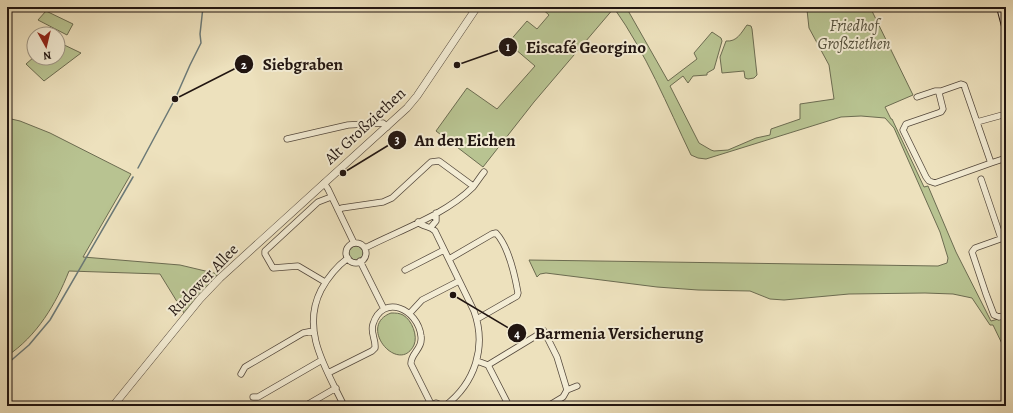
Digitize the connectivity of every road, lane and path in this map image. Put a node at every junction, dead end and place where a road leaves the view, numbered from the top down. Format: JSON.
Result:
{"nodes":[{"id":1,"x":477,"y":7,"type":"edge"},
{"id":2,"x":1001,"y":7,"type":"edge"},
{"id":3,"x":1006,"y":26,"type":"edge"},
{"id":4,"x":940,"y":91,"type":"junction"},
{"id":5,"x":917,"y":97,"type":"dead end"},
{"id":6,"x":1006,"y":114,"type":"edge"},
{"id":7,"x":977,"y":122,"type":"junction"},
{"id":8,"x":387,"y":127,"type":"junction"},
{"id":9,"x":287,"y":139,"type":"dead end"},
{"id":10,"x":1006,"y":158,"type":"edge"},
{"id":11,"x":991,"y":163,"type":"junction"},
{"id":12,"x":484,"y":172,"type":"dead end"},
{"id":13,"x":981,"y":180,"type":"dead end"},
{"id":14,"x":324,"y":184,"type":"junction"},
{"id":15,"x":473,"y":186,"type":"junction"},
{"id":16,"x":331,"y":197,"type":"junction"},
{"id":17,"x":338,"y":210,"type":"junction"},
{"id":18,"x":436,"y":213,"type":"junction"},
{"id":19,"x":418,"y":222,"type":"junction"},
{"id":20,"x":431,"y":227,"type":"junction"},
{"id":21,"x":1004,"y":238,"type":"edge"},
{"id":22,"x":354,"y":243,"type":"junction"},
{"id":23,"x":365,"y":248,"type":"junction"},
{"id":24,"x":444,"y":250,"type":"junction"},
{"id":25,"x":348,"y":258,"type":"junction"},
{"id":26,"x":449,"y":260,"type":"junction"},
{"id":27,"x":360,"y":261,"type":"junction"},
{"id":28,"x":405,"y":270,"type":"dead end"},
{"id":29,"x":325,"y":282,"type":"junction"},
{"id":30,"x":459,"y":282,"type":"junction"},
{"id":31,"x":525,"y":290,"type":"dead end"},
{"id":32,"x":518,"y":293,"type":"junction"},
{"id":33,"x":384,"y":309,"type":"junction"},
{"id":34,"x":410,"y":313,"type":"junction"},
{"id":35,"x":1006,"y":315,"type":"edge"},
{"id":36,"x":477,"y":319,"type":"junction"},
{"id":37,"x":313,"y":330,"type":"junction"},
{"id":38,"x":322,"y":360,"type":"junction"},
{"id":39,"x":477,"y":361,"type":"junction"},
{"id":40,"x":488,"y":365,"type":"junction"},
{"id":41,"x":328,"y":373,"type":"junction"},
{"id":42,"x":241,"y":374,"type":"dead end"},
{"id":43,"x":577,"y":386,"type":"dead end"},
{"id":44,"x":336,"y":388,"type":"junction"},
{"id":45,"x":567,"y":390,"type":"junction"},
{"id":46,"x":253,"y":397,"type":"dead end"},
{"id":47,"x":430,"y":405,"type":"edge"},
{"id":48,"x":113,"y":406,"type":"edge"},
{"id":49,"x":305,"y":406,"type":"edge"},
{"id":50,"x":344,"y":406,"type":"edge"},
{"id":51,"x":444,"y":406,"type":"edge"},
{"id":52,"x":509,"y":406,"type":"edge"},
{"id":53,"x":548,"y":406,"type":"edge"}],
"edges":[{"from":1,"to":8,"type":"street","name":"Alt Großziethen"},
{"from":2,"to":3,"type":"main road"},
{"from":4,"to":5,"type":"street"},
{"from":4,"to":7,"type":"street"},
{"from":4,"to":11,"type":"street"},
{"from":6,"to":7,"type":"street"},
{"from":7,"to":11,"type":"street"},
{"from":8,"to":9,"type":"street"},
{"from":8,"to":14,"type":"street","name":"Alt Großziethen"},
{"from":10,"to":11,"type":"street"},
{"from":12,"to":15,"type":"street"},
{"from":13,"to":21,"type":"street"},
{"from":14,"to":16,"type":"street"},
{"from":14,"to":48,"type":"street","name":"Rudower Allee"},
{"from":15,"to":17,"type":"street"},
{"from":15,"to":18,"type":"street"},
{"from":16,"to":17,"type":"street"},
{"from":16,"to":29,"type":"street"},
{"from":17,"to":22,"type":"street"},
{"from":18,"to":19,"type":"street"},
{"from":18,"to":20,"type":"street"},
{"from":19,"to":20,"type":"street"},
{"from":19,"to":23,"type":"street"},
{"from":20,"to":24,"type":"street"},
{"from":21,"to":35,"type":"street"},
{"from":22,"to":23,"type":"street"},
{"from":22,"to":25,"type":"street"},
{"from":23,"to":27,"type":"street"},
{"from":24,"to":26,"type":"street"},
{"from":24,"to":28,"type":"street"},
{"from":25,"to":27,"type":"street"},
{"from":25,"to":29,"type":"street"},
{"from":26,"to":30,"type":"street"},
{"from":26,"to":32,"type":"street"},
{"from":27,"to":33,"type":"street"},
{"from":29,"to":37,"type":"street"},
{"from":30,"to":34,"type":"street"},
{"from":30,"to":36,"type":"street"},
{"from":31,"to":32,"type":"street"},
{"from":32,"to":36,"type":"street"},
{"from":33,"to":34,"type":"street"},
{"from":33,"to":41,"type":"street"},
{"from":34,"to":47,"type":"street"},
{"from":36,"to":39,"type":"street"},
{"from":37,"to":38,"type":"street"},
{"from":37,"to":42,"type":"street"},
{"from":38,"to":41,"type":"street"},
{"from":38,"to":46,"type":"street"},
{"from":39,"to":40,"type":"street"},
{"from":39,"to":51,"type":"street"},
{"from":40,"to":45,"type":"street"},
{"from":40,"to":52,"type":"street"},
{"from":41,"to":44,"type":"street"},
{"from":43,"to":45,"type":"street"},
{"from":44,"to":49,"type":"street"},
{"from":44,"to":50,"type":"street"},
{"from":45,"to":53,"type":"street"},
{"from":47,"to":51,"type":"street"}]}
